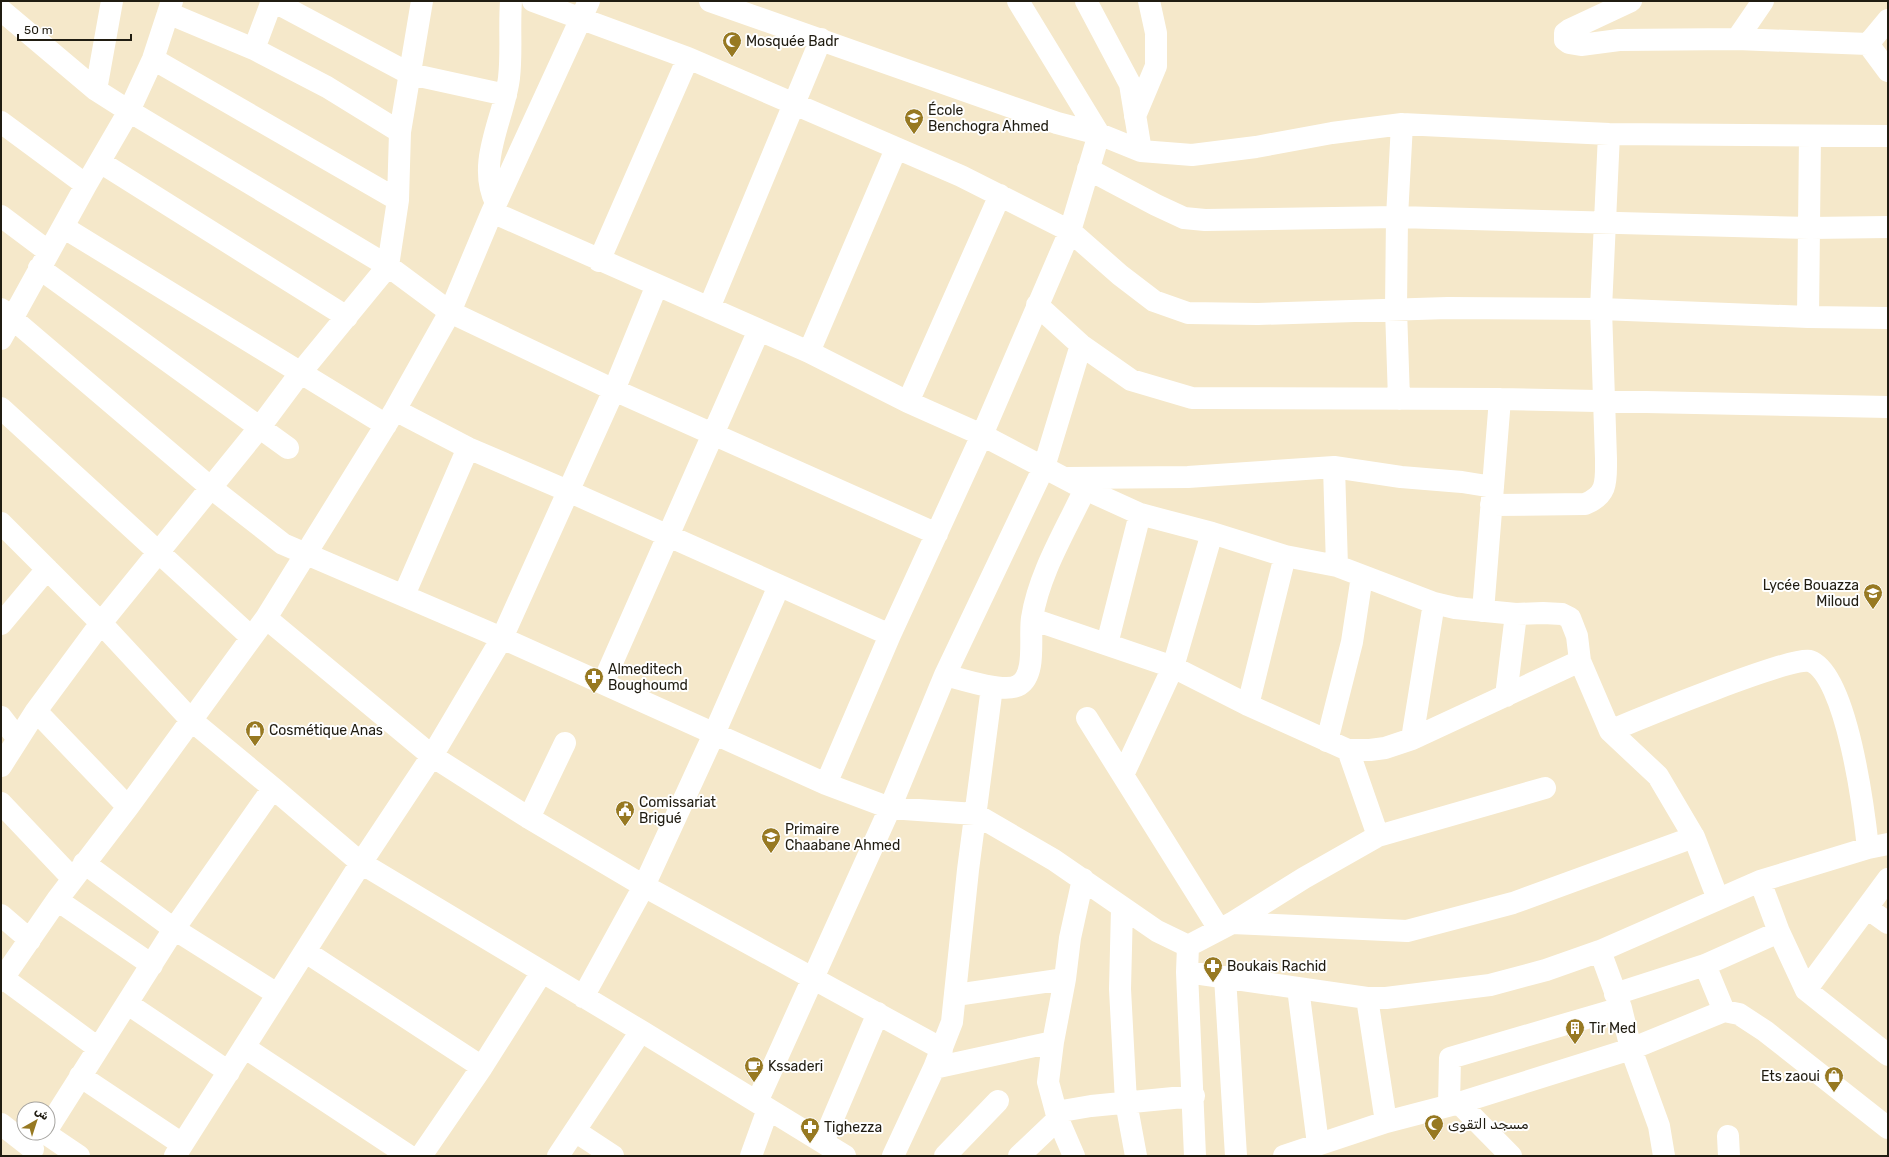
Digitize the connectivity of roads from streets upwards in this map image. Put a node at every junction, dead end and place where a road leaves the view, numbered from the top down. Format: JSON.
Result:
{"nodes":[{"id":1,"x":112,"y":1,"type":"edge"},
{"id":2,"x":272,"y":1,"type":"edge"},
{"id":3,"x":422,"y":1,"type":"edge"},
{"id":4,"x":511,"y":1,"type":"edge"},
{"id":5,"x":533,"y":1,"type":"edge"},
{"id":6,"x":710,"y":1,"type":"edge"},
{"id":7,"x":1086,"y":1,"type":"edge"},
{"id":8,"x":1148,"y":1,"type":"edge"},
{"id":9,"x":1632,"y":1,"type":"edge"},
{"id":10,"x":1763,"y":1,"type":"edge"},
{"id":11,"x":1017,"y":2,"type":"edge"},
{"id":12,"x":170,"y":7,"type":"edge"},
{"id":13,"x":585,"y":9,"type":"edge"},
{"id":14,"x":1,"y":10,"type":"edge"},
{"id":15,"x":1888,"y":20,"type":"edge"},
{"id":16,"x":821,"y":39,"type":"junction"},
{"id":17,"x":1738,"y":39,"type":"junction"},
{"id":18,"x":1868,"y":44,"type":"junction"},
{"id":19,"x":254,"y":49,"type":"junction"},
{"id":20,"x":688,"y":58,"type":"junction"},
{"id":21,"x":153,"y":59,"type":"junction"},
{"id":22,"x":1888,"y":71,"type":"edge"},
{"id":23,"x":410,"y":74,"type":"junction"},
{"id":24,"x":96,"y":90,"type":"junction"},
{"id":25,"x":506,"y":95,"type":"junction"},
{"id":26,"x":793,"y":104,"type":"junction"},
{"id":27,"x":129,"y":111,"type":"junction"},
{"id":28,"x":1135,"y":116,"type":"junction"},
{"id":29,"x":1,"y":122,"type":"edge"},
{"id":30,"x":1402,"y":124,"type":"junction"},
{"id":31,"x":400,"y":132,"type":"junction"},
{"id":32,"x":1099,"y":134,"type":"junction"},
{"id":33,"x":1609,"y":134,"type":"junction"},
{"id":34,"x":1810,"y":136,"type":"junction"},
{"id":35,"x":1888,"y":136,"type":"edge"},
{"id":36,"x":896,"y":149,"type":"junction"},
{"id":37,"x":1141,"y":151,"type":"junction"},
{"id":38,"x":100,"y":162,"type":"junction"},
{"id":39,"x":1088,"y":169,"type":"junction"},
{"id":40,"x":86,"y":185,"type":"junction"},
{"id":41,"x":1000,"y":195,"type":"junction"},
{"id":42,"x":398,"y":200,"type":"junction"},
{"id":43,"x":494,"y":208,"type":"junction"},
{"id":44,"x":1,"y":216,"type":"edge"},
{"id":45,"x":1397,"y":217,"type":"junction"},
{"id":46,"x":1606,"y":223,"type":"junction"},
{"id":47,"x":63,"y":227,"type":"junction"},
{"id":48,"x":1888,"y":227,"type":"edge"},
{"id":49,"x":1810,"y":228,"type":"junction"},
{"id":50,"x":1070,"y":231,"type":"junction"},
{"id":51,"x":44,"y":260,"type":"junction"},
{"id":52,"x":599,"y":261,"type":"junction"},
{"id":53,"x":388,"y":266,"type":"junction"},
{"id":54,"x":656,"y":285,"type":"junction"},
{"id":55,"x":1037,"y":305,"type":"junction"},
{"id":56,"x":709,"y":308,"type":"junction"},
{"id":57,"x":1396,"y":309,"type":"junction"},
{"id":58,"x":1602,"y":309,"type":"junction"},
{"id":59,"x":450,"y":312,"type":"junction"},
{"id":60,"x":6,"y":314,"type":"edge"},
{"id":61,"x":347,"y":317,"type":"junction"},
{"id":62,"x":1808,"y":317,"type":"junction"},
{"id":63,"x":1888,"y":318,"type":"edge"},
{"id":64,"x":759,"y":330,"type":"junction"},
{"id":65,"x":1,"y":339,"type":"edge"},
{"id":66,"x":1081,"y":345,"type":"junction"},
{"id":67,"x":809,"y":352,"type":"junction"},
{"id":68,"x":301,"y":372,"type":"junction"},
{"id":69,"x":614,"y":390,"type":"junction"},
{"id":70,"x":1399,"y":399,"type":"junction"},
{"id":71,"x":1500,"y":399,"type":"junction"},
{"id":72,"x":908,"y":402,"type":"junction"},
{"id":73,"x":1605,"y":402,"type":"junction"},
{"id":74,"x":1888,"y":407,"type":"edge"},
{"id":75,"x":1,"y":408,"type":"edge"},
{"id":76,"x":390,"y":418,"type":"junction"},
{"id":77,"x":260,"y":427,"type":"junction"},
{"id":78,"x":714,"y":434,"type":"junction"},
{"id":79,"x":982,"y":436,"type":"junction"},
{"id":80,"x":288,"y":448,"type":"dead end"},
{"id":81,"x":468,"y":448,"type":"junction"},
{"id":82,"x":1044,"y":467,"type":"junction"},
{"id":83,"x":1334,"y":467,"type":"junction"},
{"id":84,"x":1065,"y":478,"type":"junction"},
{"id":85,"x":210,"y":487,"type":"junction"},
{"id":86,"x":1085,"y":489,"type":"junction"},
{"id":87,"x":568,"y":491,"type":"junction"},
{"id":88,"x":1492,"y":496,"type":"junction"},
{"id":89,"x":1140,"y":514,"type":"junction"},
{"id":90,"x":1,"y":523,"type":"edge"},
{"id":91,"x":1212,"y":533,"type":"junction"},
{"id":92,"x":937,"y":534,"type":"junction"},
{"id":93,"x":669,"y":537,"type":"junction"},
{"id":94,"x":158,"y":552,"type":"junction"},
{"id":95,"x":305,"y":555,"type":"junction"},
{"id":96,"x":1285,"y":556,"type":"junction"},
{"id":97,"x":1337,"y":566,"type":"junction"},
{"id":98,"x":47,"y":569,"type":"junction"},
{"id":99,"x":1362,"y":576,"type":"junction"},
{"id":100,"x":779,"y":586,"type":"junction"},
{"id":101,"x":404,"y":595,"type":"junction"},
{"id":102,"x":1434,"y":603,"type":"junction"},
{"id":103,"x":1483,"y":611,"type":"junction"},
{"id":104,"x":1516,"y":614,"type":"junction"},
{"id":105,"x":266,"y":618,"type":"junction"},
{"id":106,"x":1032,"y":619,"type":"junction"},
{"id":107,"x":101,"y":623,"type":"junction"},
{"id":108,"x":1,"y":624,"type":"edge"},
{"id":109,"x":890,"y":635,"type":"junction"},
{"id":110,"x":251,"y":638,"type":"junction"},
{"id":111,"x":502,"y":638,"type":"junction"},
{"id":112,"x":1107,"y":644,"type":"junction"},
{"id":113,"x":1580,"y":661,"type":"junction"},
{"id":114,"x":1173,"y":667,"type":"junction"},
{"id":115,"x":945,"y":675,"type":"junction"},
{"id":116,"x":604,"y":683,"type":"junction"},
{"id":117,"x":992,"y":687,"type":"junction"},
{"id":118,"x":1506,"y":696,"type":"junction"},
{"id":119,"x":1248,"y":705,"type":"junction"},
{"id":120,"x":36,"y":711,"type":"junction"},
{"id":121,"x":1,"y":717,"type":"edge"},
{"id":122,"x":1087,"y":718,"type":"dead end"},
{"id":123,"x":191,"y":720,"type":"junction"},
{"id":124,"x":1610,"y":730,"type":"junction"},
{"id":125,"x":714,"y":734,"type":"junction"},
{"id":126,"x":18,"y":739,"type":"junction"},
{"id":127,"x":1412,"y":739,"type":"junction"},
{"id":128,"x":1327,"y":741,"type":"junction"},
{"id":129,"x":565,"y":742,"type":"dead end"},
{"id":130,"x":1348,"y":750,"type":"junction"},
{"id":131,"x":432,"y":756,"type":"junction"},
{"id":132,"x":1,"y":766,"type":"edge"},
{"id":133,"x":1123,"y":775,"type":"junction"},
{"id":134,"x":826,"y":784,"type":"junction"},
{"id":135,"x":273,"y":788,"type":"junction"},
{"id":136,"x":1545,"y":788,"type":"dead end"},
{"id":137,"x":1,"y":803,"type":"edge"},
{"id":138,"x":128,"y":807,"type":"junction"},
{"id":139,"x":890,"y":808,"type":"junction"},
{"id":140,"x":975,"y":814,"type":"junction"},
{"id":141,"x":529,"y":818,"type":"junction"},
{"id":142,"x":1378,"y":836,"type":"junction"},
{"id":143,"x":1694,"y":837,"type":"junction"},
{"id":144,"x":1878,"y":846,"type":"edge"},
{"id":145,"x":361,"y":863,"type":"junction"},
{"id":146,"x":78,"y":871,"type":"junction"},
{"id":147,"x":1083,"y":879,"type":"junction"},
{"id":148,"x":1888,"y":879,"type":"edge"},
{"id":149,"x":1760,"y":882,"type":"junction"},
{"id":150,"x":644,"y":886,"type":"junction"},
{"id":151,"x":1718,"y":899,"type":"junction"},
{"id":152,"x":57,"y":900,"type":"junction"},
{"id":153,"x":1122,"y":908,"type":"junction"},
{"id":154,"x":1867,"y":908,"type":"junction"},
{"id":155,"x":1,"y":915,"type":"edge"},
{"id":156,"x":1888,"y":923,"type":"edge"},
{"id":157,"x":1225,"y":926,"type":"junction"},
{"id":158,"x":174,"y":929,"type":"junction"},
{"id":159,"x":1779,"y":932,"type":"junction"},
{"id":160,"x":30,"y":940,"type":"junction"},
{"id":161,"x":1188,"y":946,"type":"junction"},
{"id":162,"x":1600,"y":951,"type":"junction"},
{"id":163,"x":306,"y":952,"type":"junction"},
{"id":164,"x":152,"y":965,"type":"junction"},
{"id":165,"x":1705,"y":965,"type":"junction"},
{"id":166,"x":542,"y":972,"type":"junction"},
{"id":167,"x":1187,"y":972,"type":"junction"},
{"id":168,"x":1226,"y":976,"type":"junction"},
{"id":169,"x":2,"y":979,"type":"edge"},
{"id":170,"x":813,"y":979,"type":"junction"},
{"id":171,"x":1065,"y":979,"type":"junction"},
{"id":172,"x":1298,"y":988,"type":"junction"},
{"id":173,"x":1806,"y":990,"type":"junction"},
{"id":174,"x":277,"y":994,"type":"junction"},
{"id":175,"x":956,"y":995,"type":"junction"},
{"id":176,"x":583,"y":997,"type":"junction"},
{"id":177,"x":1367,"y":998,"type":"junction"},
{"id":178,"x":1618,"y":1001,"type":"junction"},
{"id":179,"x":128,"y":1004,"type":"junction"},
{"id":180,"x":1724,"y":1011,"type":"junction"},
{"id":181,"x":878,"y":1013,"type":"junction"},
{"id":182,"x":641,"y":1031,"type":"junction"},
{"id":183,"x":1053,"y":1042,"type":"junction"},
{"id":184,"x":244,"y":1047,"type":"junction"},
{"id":185,"x":98,"y":1048,"type":"junction"},
{"id":186,"x":1631,"y":1049,"type":"junction"},
{"id":187,"x":1888,"y":1055,"type":"edge"},
{"id":188,"x":938,"y":1059,"type":"junction"},
{"id":189,"x":482,"y":1067,"type":"junction"},
{"id":190,"x":229,"y":1072,"type":"junction"},
{"id":191,"x":80,"y":1076,"type":"junction"},
{"id":192,"x":1194,"y":1096,"type":"junction"},
{"id":193,"x":998,"y":1101,"type":"dead end"},
{"id":194,"x":1126,"y":1102,"type":"junction"},
{"id":195,"x":1454,"y":1104,"type":"junction"},
{"id":196,"x":762,"y":1105,"type":"junction"},
{"id":197,"x":56,"y":1115,"type":"edge"},
{"id":198,"x":1057,"y":1115,"type":"junction"},
{"id":199,"x":1386,"y":1122,"type":"junction"},
{"id":200,"x":1,"y":1124,"type":"edge"},
{"id":201,"x":1888,"y":1128,"type":"edge"},
{"id":202,"x":575,"y":1131,"type":"junction"},
{"id":203,"x":823,"y":1142,"type":"junction"},
{"id":204,"x":38,"y":1143,"type":"edge"},
{"id":205,"x":1318,"y":1144,"type":"junction"},
{"id":206,"x":179,"y":1150,"type":"edge"},
{"id":207,"x":1290,"y":1155,"type":"edge"},
{"id":208,"x":78,"y":1156,"type":"edge"},
{"id":209,"x":409,"y":1156,"type":"edge"},
{"id":210,"x":421,"y":1156,"type":"edge"},
{"id":211,"x":558,"y":1156,"type":"edge"},
{"id":212,"x":613,"y":1156,"type":"edge"},
{"id":213,"x":751,"y":1156,"type":"edge"},
{"id":214,"x":845,"y":1156,"type":"edge"},
{"id":215,"x":893,"y":1156,"type":"edge"},
{"id":216,"x":945,"y":1156,"type":"edge"},
{"id":217,"x":1019,"y":1156,"type":"edge"},
{"id":218,"x":1074,"y":1156,"type":"edge"},
{"id":219,"x":1136,"y":1156,"type":"edge"},
{"id":220,"x":1195,"y":1156,"type":"edge"},
{"id":221,"x":1236,"y":1156,"type":"edge"},
{"id":222,"x":1511,"y":1156,"type":"edge"},
{"id":223,"x":1664,"y":1156,"type":"edge"}],
"edges":[{"from":1,"to":24,"type":"street"},
{"from":2,"to":19,"type":"street"},
{"from":2,"to":23,"type":"street"},
{"from":3,"to":23,"type":"street"},
{"from":4,"to":25,"type":"street"},
{"from":5,"to":13,"type":"street"},
{"from":6,"to":16,"type":"street"},
{"from":7,"to":28,"type":"street"},
{"from":8,"to":28,"type":"street"},
{"from":9,"to":17,"type":"street"},
{"from":10,"to":17,"type":"street"},
{"from":11,"to":32,"type":"street"},
{"from":12,"to":19,"type":"street"},
{"from":12,"to":21,"type":"street"},
{"from":13,"to":20,"type":"street"},
{"from":13,"to":43,"type":"street"},
{"from":14,"to":24,"type":"street"},
{"from":15,"to":18,"type":"street"},
{"from":16,"to":26,"type":"street"},
{"from":16,"to":32,"type":"street"},
{"from":17,"to":18,"type":"street"},
{"from":18,"to":22,"type":"street"},
{"from":19,"to":31,"type":"street"},
{"from":20,"to":26,"type":"street"},
{"from":20,"to":52,"type":"street"},
{"from":21,"to":27,"type":"street"},
{"from":21,"to":42,"type":"street"},
{"from":23,"to":25,"type":"street"},
{"from":23,"to":31,"type":"street"},
{"from":24,"to":27,"type":"street"},
{"from":25,"to":43,"type":"street"},
{"from":26,"to":36,"type":"street"},
{"from":26,"to":56,"type":"street"},
{"from":27,"to":38,"type":"street"},
{"from":27,"to":53,"type":"street"},
{"from":28,"to":37,"type":"street"},
{"from":29,"to":40,"type":"street"},
{"from":30,"to":33,"type":"street"},
{"from":30,"to":37,"type":"street"},
{"from":30,"to":45,"type":"street"},
{"from":31,"to":42,"type":"street"},
{"from":32,"to":37,"type":"street"},
{"from":32,"to":39,"type":"street"},
{"from":33,"to":34,"type":"street"},
{"from":33,"to":46,"type":"street"},
{"from":34,"to":35,"type":"street"},
{"from":34,"to":49,"type":"street"},
{"from":36,"to":41,"type":"street"},
{"from":36,"to":67,"type":"street"},
{"from":38,"to":40,"type":"street"},
{"from":38,"to":61,"type":"street"},
{"from":39,"to":45,"type":"street"},
{"from":39,"to":50,"type":"street"},
{"from":40,"to":47,"type":"street"},
{"from":41,"to":50,"type":"street"},
{"from":41,"to":72,"type":"street"},
{"from":42,"to":53,"type":"street"},
{"from":43,"to":52,"type":"street"},
{"from":43,"to":59,"type":"street"},
{"from":44,"to":51,"type":"street"},
{"from":45,"to":46,"type":"street"},
{"from":45,"to":57,"type":"street"},
{"from":46,"to":49,"type":"street"},
{"from":46,"to":58,"type":"street"},
{"from":47,"to":51,"type":"street"},
{"from":47,"to":68,"type":"street"},
{"from":48,"to":49,"type":"street"},
{"from":49,"to":62,"type":"street"},
{"from":50,"to":55,"type":"street"},
{"from":50,"to":57,"type":"street"},
{"from":51,"to":60,"type":"street"},
{"from":51,"to":77,"type":"street"},
{"from":52,"to":54,"type":"street"},
{"from":53,"to":59,"type":"street"},
{"from":53,"to":61,"type":"street"},
{"from":54,"to":56,"type":"street"},
{"from":54,"to":69,"type":"street"},
{"from":55,"to":66,"type":"street"},
{"from":55,"to":79,"type":"street"},
{"from":56,"to":64,"type":"street"},
{"from":57,"to":58,"type":"street"},
{"from":57,"to":70,"type":"street"},
{"from":58,"to":62,"type":"street"},
{"from":58,"to":73,"type":"street"},
{"from":59,"to":69,"type":"street"},
{"from":59,"to":76,"type":"street"},
{"from":60,"to":65,"type":"street"},
{"from":60,"to":85,"type":"street"},
{"from":61,"to":68,"type":"street"},
{"from":62,"to":63,"type":"street"},
{"from":64,"to":67,"type":"street"},
{"from":64,"to":78,"type":"street"},
{"from":66,"to":70,"type":"street"},
{"from":66,"to":82,"type":"street"},
{"from":67,"to":72,"type":"street"},
{"from":68,"to":76,"type":"street"},
{"from":68,"to":77,"type":"street"},
{"from":69,"to":78,"type":"street"},
{"from":69,"to":87,"type":"street"},
{"from":70,"to":71,"type":"street"},
{"from":71,"to":73,"type":"street"},
{"from":71,"to":88,"type":"street"},
{"from":72,"to":79,"type":"street"},
{"from":73,"to":74,"type":"street"},
{"from":73,"to":88,"type":"street"},
{"from":75,"to":94,"type":"street"},
{"from":76,"to":81,"type":"street"},
{"from":76,"to":95,"type":"street"},
{"from":77,"to":80,"type":"street"},
{"from":77,"to":85,"type":"street"},
{"from":78,"to":92,"type":"street"},
{"from":78,"to":93,"type":"street"},
{"from":79,"to":82,"type":"street"},
{"from":79,"to":92,"type":"street"},
{"from":81,"to":87,"type":"street"},
{"from":81,"to":101,"type":"street"},
{"from":82,"to":84,"type":"street"},
{"from":82,"to":115,"type":"street"},
{"from":83,"to":84,"type":"street"},
{"from":83,"to":88,"type":"street"},
{"from":83,"to":97,"type":"street"},
{"from":84,"to":86,"type":"street"},
{"from":85,"to":94,"type":"street"},
{"from":85,"to":95,"type":"street"},
{"from":86,"to":89,"type":"street"},
{"from":86,"to":106,"type":"street"},
{"from":87,"to":93,"type":"street"},
{"from":87,"to":111,"type":"street"},
{"from":88,"to":103,"type":"street"},
{"from":89,"to":91,"type":"street"},
{"from":89,"to":112,"type":"street"},
{"from":90,"to":98,"type":"street"},
{"from":91,"to":96,"type":"street"},
{"from":91,"to":114,"type":"street"},
{"from":92,"to":109,"type":"street"},
{"from":93,"to":100,"type":"street"},
{"from":93,"to":116,"type":"street"},
{"from":94,"to":107,"type":"street"},
{"from":94,"to":110,"type":"street"},
{"from":95,"to":101,"type":"street"},
{"from":95,"to":105,"type":"street"},
{"from":96,"to":97,"type":"street"},
{"from":96,"to":119,"type":"street"},
{"from":97,"to":99,"type":"street"},
{"from":98,"to":107,"type":"street"},
{"from":98,"to":108,"type":"street"},
{"from":99,"to":102,"type":"street"},
{"from":99,"to":128,"type":"street"},
{"from":100,"to":109,"type":"street"},
{"from":100,"to":125,"type":"street"},
{"from":101,"to":111,"type":"street"},
{"from":102,"to":103,"type":"street"},
{"from":102,"to":127,"type":"street"},
{"from":103,"to":104,"type":"street"},
{"from":104,"to":113,"type":"street"},
{"from":104,"to":118,"type":"street"},
{"from":105,"to":110,"type":"street"},
{"from":105,"to":131,"type":"street"},
{"from":106,"to":112,"type":"street"},
{"from":106,"to":117,"type":"street"},
{"from":107,"to":120,"type":"street"},
{"from":107,"to":123,"type":"street"},
{"from":109,"to":134,"type":"street"},
{"from":110,"to":123,"type":"street"},
{"from":111,"to":116,"type":"street"},
{"from":111,"to":131,"type":"street"},
{"from":112,"to":114,"type":"street"},
{"from":113,"to":118,"type":"street"},
{"from":113,"to":124,"type":"street"},
{"from":114,"to":119,"type":"street"},
{"from":114,"to":133,"type":"street"},
{"from":115,"to":117,"type":"street"},
{"from":115,"to":139,"type":"street"},
{"from":116,"to":125,"type":"street"},
{"from":117,"to":140,"type":"street"},
{"from":118,"to":127,"type":"street"},
{"from":119,"to":128,"type":"street"},
{"from":120,"to":126,"type":"street"},
{"from":120,"to":138,"type":"street"},
{"from":121,"to":126,"type":"street"},
{"from":122,"to":133,"type":"street"},
{"from":123,"to":135,"type":"street"},
{"from":123,"to":138,"type":"street"},
{"from":124,"to":143,"type":"street"},
{"from":124,"to":144,"type":"street"},
{"from":125,"to":134,"type":"street"},
{"from":125,"to":150,"type":"street"},
{"from":126,"to":132,"type":"street"},
{"from":127,"to":130,"type":"street"},
{"from":128,"to":130,"type":"street"},
{"from":129,"to":141,"type":"street"},
{"from":130,"to":142,"type":"street"},
{"from":131,"to":141,"type":"street"},
{"from":131,"to":145,"type":"street"},
{"from":133,"to":157,"type":"street"},
{"from":134,"to":139,"type":"street"},
{"from":135,"to":145,"type":"street"},
{"from":135,"to":158,"type":"street"},
{"from":136,"to":142,"type":"street"},
{"from":137,"to":146,"type":"street"},
{"from":138,"to":146,"type":"street"},
{"from":139,"to":140,"type":"street"},
{"from":139,"to":170,"type":"street"},
{"from":140,"to":147,"type":"street"},
{"from":140,"to":175,"type":"street"},
{"from":141,"to":150,"type":"street"},
{"from":142,"to":157,"type":"street"},
{"from":143,"to":151,"type":"street"},
{"from":143,"to":157,"type":"street"},
{"from":144,"to":149,"type":"street"},
{"from":145,"to":163,"type":"street"},
{"from":145,"to":166,"type":"street"},
{"from":146,"to":152,"type":"street"},
{"from":146,"to":158,"type":"street"},
{"from":147,"to":153,"type":"street"},
{"from":147,"to":171,"type":"street"},
{"from":148,"to":154,"type":"street"},
{"from":149,"to":151,"type":"street"},
{"from":149,"to":159,"type":"street"},
{"from":150,"to":170,"type":"street"},
{"from":150,"to":176,"type":"street"},
{"from":151,"to":162,"type":"street"},
{"from":152,"to":160,"type":"street"},
{"from":152,"to":164,"type":"street"},
{"from":153,"to":161,"type":"street"},
{"from":153,"to":194,"type":"street"},
{"from":154,"to":156,"type":"street"},
{"from":154,"to":173,"type":"street"},
{"from":155,"to":160,"type":"street"},
{"from":157,"to":161,"type":"street"},
{"from":158,"to":164,"type":"street"},
{"from":158,"to":174,"type":"street"},
{"from":159,"to":165,"type":"street"},
{"from":159,"to":173,"type":"street"},
{"from":160,"to":169,"type":"street"},
{"from":161,"to":167,"type":"street"},
{"from":162,"to":177,"type":"street"},
{"from":162,"to":178,"type":"street"},
{"from":163,"to":174,"type":"street"},
{"from":163,"to":189,"type":"street"},
{"from":164,"to":179,"type":"street"},
{"from":165,"to":178,"type":"street"},
{"from":165,"to":180,"type":"street"},
{"from":166,"to":176,"type":"street"},
{"from":166,"to":189,"type":"street"},
{"from":167,"to":168,"type":"street"},
{"from":167,"to":192,"type":"street"},
{"from":168,"to":172,"type":"street"},
{"from":168,"to":221,"type":"street"},
{"from":169,"to":185,"type":"street"},
{"from":170,"to":181,"type":"street"},
{"from":170,"to":196,"type":"street"},
{"from":171,"to":175,"type":"street"},
{"from":171,"to":183,"type":"street"},
{"from":172,"to":177,"type":"street"},
{"from":172,"to":205,"type":"street"},
{"from":173,"to":187,"type":"street"},
{"from":174,"to":184,"type":"street"},
{"from":175,"to":188,"type":"street"},
{"from":176,"to":182,"type":"street"},
{"from":177,"to":199,"type":"street"},
{"from":178,"to":186,"type":"street"},
{"from":178,"to":195,"type":"street"},
{"from":179,"to":185,"type":"street"},
{"from":179,"to":190,"type":"street"},
{"from":180,"to":186,"type":"street"},
{"from":180,"to":201,"type":"street"},
{"from":181,"to":188,"type":"street"},
{"from":181,"to":203,"type":"street"},
{"from":182,"to":196,"type":"street"},
{"from":182,"to":202,"type":"street"},
{"from":183,"to":188,"type":"street"},
{"from":183,"to":198,"type":"street"},
{"from":184,"to":190,"type":"street"},
{"from":184,"to":209,"type":"street"},
{"from":185,"to":191,"type":"street"},
{"from":186,"to":195,"type":"street"},
{"from":186,"to":223,"type":"street"},
{"from":188,"to":215,"type":"street"},
{"from":189,"to":210,"type":"street"},
{"from":190,"to":206,"type":"street"},
{"from":191,"to":197,"type":"street"},
{"from":191,"to":206,"type":"street"},
{"from":192,"to":194,"type":"street"},
{"from":192,"to":220,"type":"street"},
{"from":193,"to":216,"type":"street"},
{"from":194,"to":198,"type":"street"},
{"from":194,"to":219,"type":"street"},
{"from":195,"to":199,"type":"street"},
{"from":195,"to":222,"type":"street"},
{"from":196,"to":203,"type":"street"},
{"from":196,"to":213,"type":"street"},
{"from":198,"to":217,"type":"street"},
{"from":198,"to":218,"type":"street"},
{"from":199,"to":205,"type":"street"},
{"from":200,"to":204,"type":"street"},
{"from":202,"to":211,"type":"street"},
{"from":202,"to":212,"type":"street"},
{"from":203,"to":214,"type":"street"},
{"from":204,"to":208,"type":"street"},
{"from":205,"to":207,"type":"street"}]}
